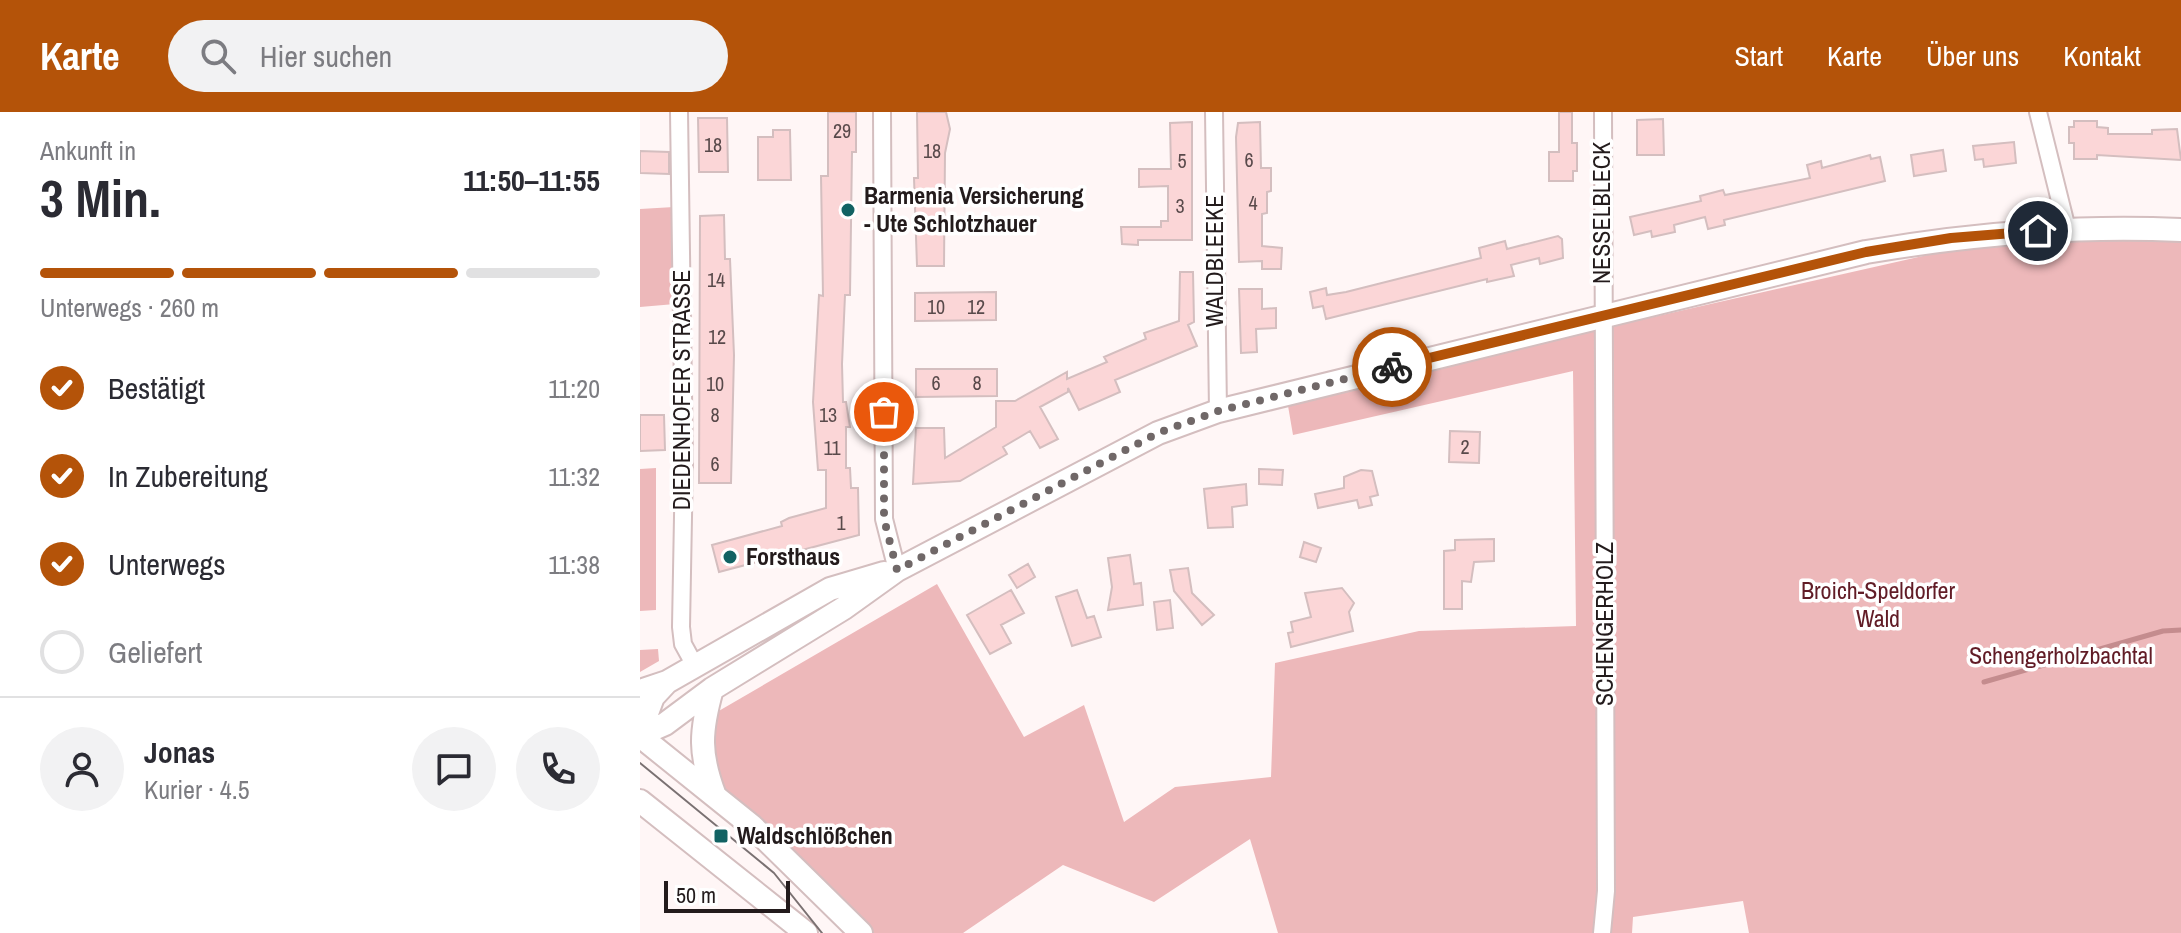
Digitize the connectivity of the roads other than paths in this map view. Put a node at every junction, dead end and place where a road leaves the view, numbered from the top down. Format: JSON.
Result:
{"nodes":[{"id":1,"x":679,"y":112,"type":"edge"},
{"id":2,"x":882,"y":112,"type":"edge"},
{"id":3,"x":1214,"y":112,"type":"edge"},
{"id":4,"x":1603,"y":112,"type":"edge"},
{"id":5,"x":2038,"y":112,"type":"edge"},
{"id":6,"x":2067,"y":229,"type":"junction"},
{"id":7,"x":2181,"y":230,"type":"edge"},
{"id":8,"x":1602,"y":315,"type":"junction"},
{"id":9,"x":1218,"y":411,"type":"junction"},
{"id":10,"x":897,"y":570,"type":"junction"},
{"id":11,"x":694,"y":664,"type":"junction"},
{"id":12,"x":667,"y":682,"type":"junction"},
{"id":13,"x":712,"y":689,"type":"junction"},
{"id":14,"x":640,"y":691,"type":"edge"},
{"id":15,"x":640,"y":734,"type":"edge"},
{"id":16,"x":715,"y":796,"type":"junction"},
{"id":17,"x":640,"y":801,"type":"edge"},
{"id":18,"x":806,"y":933,"type":"edge"},
{"id":19,"x":861,"y":933,"type":"edge"},
{"id":20,"x":1602,"y":933,"type":"edge"}],
"edges":[{"from":1,"to":11,"type":"street","name":"DIEDENHOFER STRASSE"},
{"from":2,"to":10,"type":"street"},
{"from":3,"to":9,"type":"street","name":"WALDBLEEKE"},
{"from":4,"to":8,"type":"street","name":"NESSELBLECK"},
{"from":5,"to":6,"type":"street"},
{"from":6,"to":7,"type":"street"},
{"from":6,"to":8,"type":"street"},
{"from":8,"to":9,"type":"street"},
{"from":8,"to":20,"type":"street","name":"SCHENGERHOLZ"},
{"from":9,"to":10,"type":"street"},
{"from":10,"to":11,"type":"street"},
{"from":10,"to":13,"type":"street"},
{"from":11,"to":12,"type":"street"},
{"from":12,"to":14,"type":"street"},
{"from":12,"to":15,"type":"street"},
{"from":13,"to":15,"type":"street"},
{"from":13,"to":16,"type":"street"},
{"from":15,"to":16,"type":"street"},
{"from":16,"to":19,"type":"street"},
{"from":17,"to":18,"type":"street"}]}
